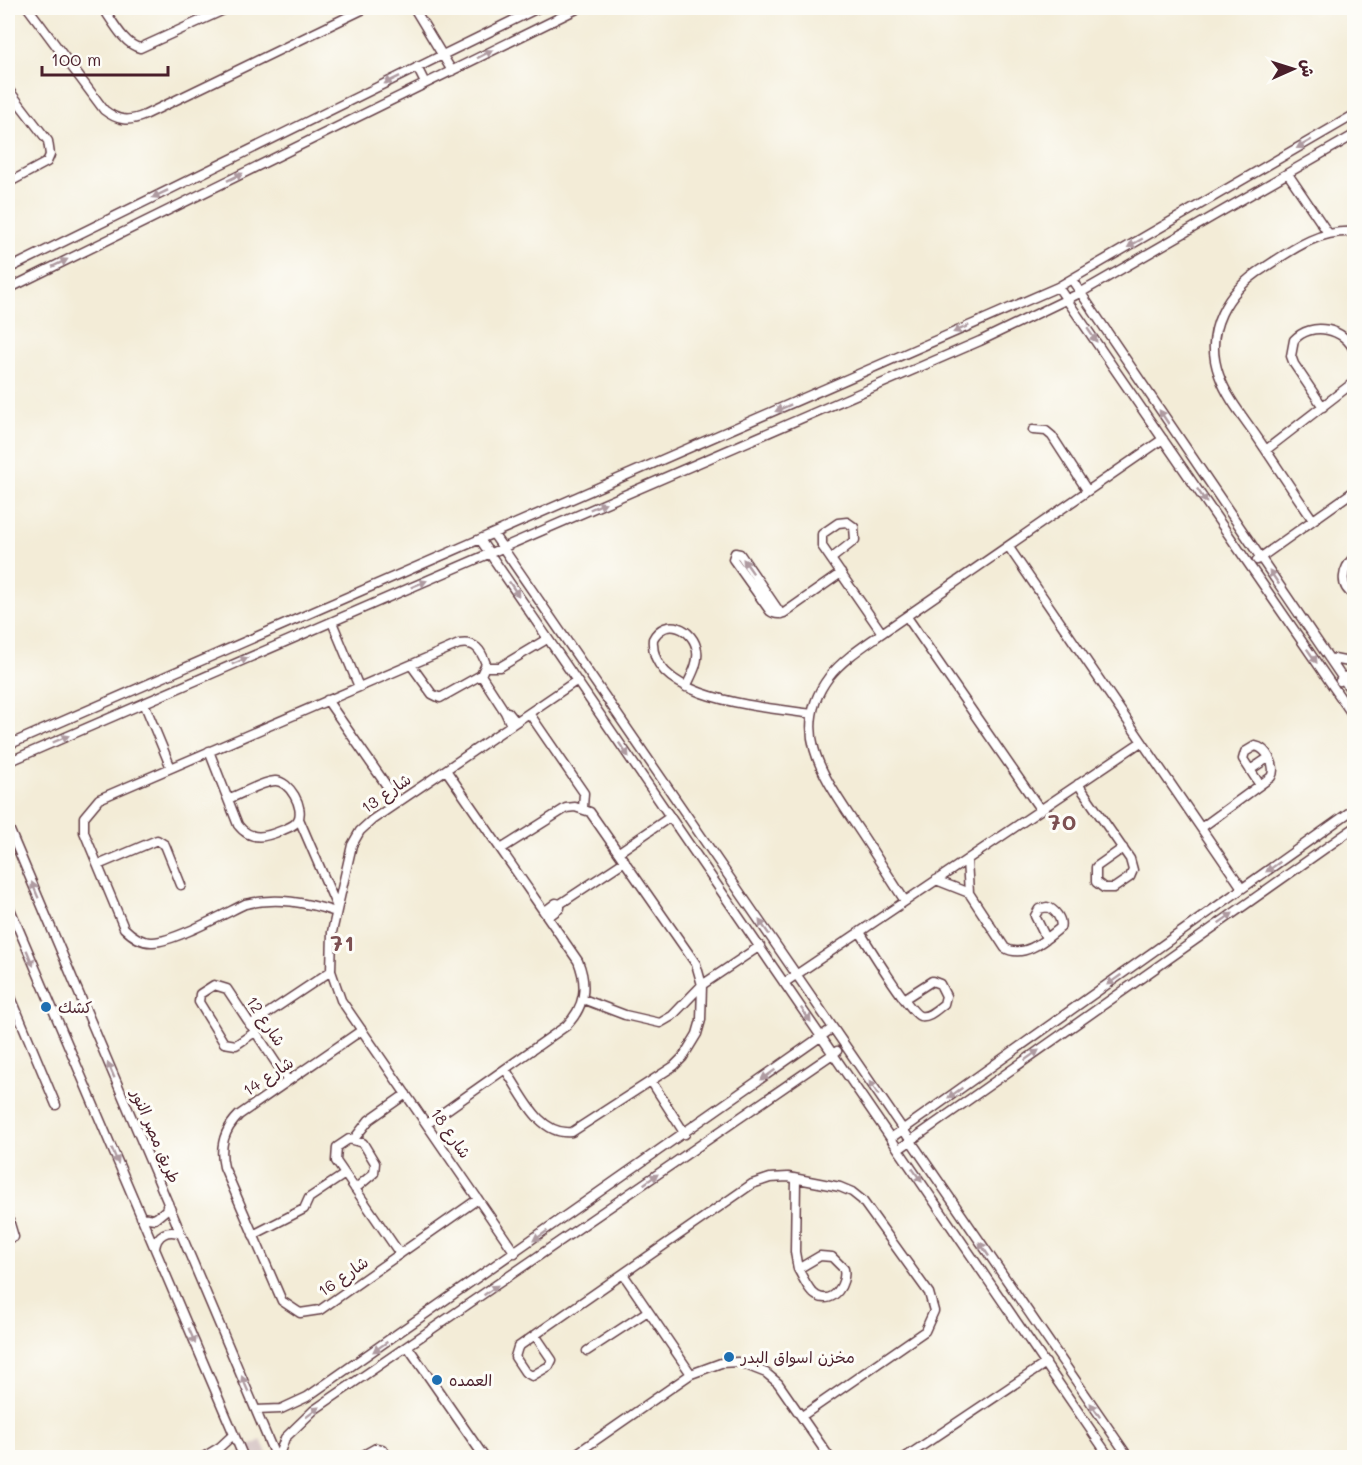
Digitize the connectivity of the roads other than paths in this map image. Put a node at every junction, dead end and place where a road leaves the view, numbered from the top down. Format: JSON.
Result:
{"nodes":[{"id":1,"x":28,"y":8,"type":"edge"},
{"id":2,"x":103,"y":8,"type":"edge"},
{"id":3,"x":228,"y":8,"type":"edge"},
{"id":4,"x":366,"y":8,"type":"edge"},
{"id":5,"x":414,"y":8,"type":"edge"},
{"id":6,"x":538,"y":8,"type":"edge"},
{"id":7,"x":579,"y":8,"type":"edge"},
{"id":8,"x":443,"y":54,"type":"junction"},
{"id":9,"x":417,"y":67,"type":"junction"},
{"id":10,"x":452,"y":71,"type":"junction"},
{"id":11,"x":425,"y":83,"type":"junction"},
{"id":12,"x":8,"y":89,"type":"edge"},
{"id":13,"x":1354,"y":115,"type":"edge"},
{"id":14,"x":1354,"y":135,"type":"edge"},
{"id":15,"x":1288,"y":174,"type":"junction"},
{"id":16,"x":8,"y":183,"type":"edge"},
{"id":17,"x":1328,"y":232,"type":"junction"},
{"id":18,"x":1354,"y":232,"type":"edge"},
{"id":19,"x":8,"y":269,"type":"edge"},
{"id":20,"x":1072,"y":280,"type":"junction"},
{"id":21,"x":1058,"y":287,"type":"junction"},
{"id":22,"x":8,"y":289,"type":"edge"},
{"id":23,"x":1080,"y":293,"type":"junction"},
{"id":24,"x":1067,"y":300,"type":"junction"},
{"id":25,"x":1354,"y":351,"type":"edge"},
{"id":26,"x":1354,"y":382,"type":"edge"},
{"id":27,"x":1323,"y":407,"type":"junction"},
{"id":28,"x":1032,"y":429,"type":"dead end"},
{"id":29,"x":1163,"y":439,"type":"junction"},
{"id":30,"x":1266,"y":450,"type":"junction"},
{"id":31,"x":1087,"y":490,"type":"junction"},
{"id":32,"x":1354,"y":491,"type":"edge"},
{"id":33,"x":1313,"y":520,"type":"junction"},
{"id":34,"x":494,"y":535,"type":"junction"},
{"id":35,"x":481,"y":541,"type":"junction"},
{"id":36,"x":1008,"y":546,"type":"junction"},
{"id":37,"x":503,"y":548,"type":"junction"},
{"id":38,"x":490,"y":553,"type":"junction"},
{"id":39,"x":1261,"y":557,"type":"junction"},
{"id":40,"x":1354,"y":557,"type":"edge"},
{"id":41,"x":831,"y":559,"type":"junction"},
{"id":42,"x":1250,"y":565,"type":"junction"},
{"id":43,"x":841,"y":573,"type":"junction"},
{"id":44,"x":1354,"y":595,"type":"edge"},
{"id":45,"x":781,"y":614,"type":"junction"},
{"id":46,"x":907,"y":617,"type":"junction"},
{"id":47,"x":332,"y":622,"type":"junction"},
{"id":48,"x":882,"y":633,"type":"junction"},
{"id":49,"x":547,"y":639,"type":"junction"},
{"id":50,"x":1329,"y":658,"type":"junction"},
{"id":51,"x":1354,"y":663,"type":"edge"},
{"id":52,"x":411,"y":665,"type":"junction"},
{"id":53,"x":484,"y":671,"type":"junction"},
{"id":54,"x":1354,"y":671,"type":"edge"},
{"id":55,"x":1343,"y":678,"type":"junction"},
{"id":56,"x":576,"y":681,"type":"junction"},
{"id":57,"x":1333,"y":686,"type":"junction"},
{"id":58,"x":359,"y":687,"type":"junction"},
{"id":59,"x":686,"y":687,"type":"junction"},
{"id":60,"x":1354,"y":694,"type":"edge"},
{"id":61,"x":327,"y":700,"type":"junction"},
{"id":62,"x":1344,"y":701,"type":"junction"},
{"id":63,"x":144,"y":703,"type":"junction"},
{"id":64,"x":529,"y":713,"type":"junction"},
{"id":65,"x":812,"y":714,"type":"junction"},
{"id":66,"x":1354,"y":717,"type":"edge"},
{"id":67,"x":514,"y":724,"type":"junction"},
{"id":68,"x":1141,"y":742,"type":"junction"},
{"id":69,"x":8,"y":745,"type":"edge"},
{"id":70,"x":209,"y":751,"type":"junction"},
{"id":71,"x":1268,"y":758,"type":"junction"},
{"id":72,"x":8,"y":762,"type":"edge"},
{"id":73,"x":171,"y":768,"type":"junction"},
{"id":74,"x":446,"y":770,"type":"junction"},
{"id":75,"x":1250,"y":770,"type":"junction"},
{"id":76,"x":1078,"y":784,"type":"junction"},
{"id":77,"x":1260,"y":785,"type":"junction"},
{"id":78,"x":228,"y":800,"type":"junction"},
{"id":79,"x":398,"y":802,"type":"junction"},
{"id":80,"x":584,"y":808,"type":"junction"},
{"id":81,"x":1041,"y":809,"type":"junction"},
{"id":82,"x":1354,"y":809,"type":"edge"},
{"id":83,"x":670,"y":817,"type":"junction"},
{"id":84,"x":299,"y":819,"type":"junction"},
{"id":85,"x":8,"y":826,"type":"edge"},
{"id":86,"x":1201,"y":828,"type":"junction"},
{"id":87,"x":1354,"y":828,"type":"edge"},
{"id":88,"x":1300,"y":847,"type":"junction"},
{"id":89,"x":1123,"y":848,"type":"junction"},
{"id":90,"x":501,"y":849,"type":"junction"},
{"id":91,"x":619,"y":852,"type":"junction"},
{"id":92,"x":967,"y":860,"type":"junction"},
{"id":93,"x":1309,"y":860,"type":"junction"},
{"id":94,"x":626,"y":861,"type":"junction"},
{"id":95,"x":98,"y":865,"type":"junction"},
{"id":96,"x":936,"y":880,"type":"junction"},
{"id":97,"x":181,"y":885,"type":"dead end"},
{"id":98,"x":1242,"y":888,"type":"junction"},
{"id":99,"x":969,"y":893,"type":"junction"},
{"id":100,"x":905,"y":901,"type":"junction"},
{"id":101,"x":8,"y":904,"type":"edge"},
{"id":102,"x":337,"y":910,"type":"junction"},
{"id":103,"x":546,"y":914,"type":"junction"},
{"id":104,"x":1192,"y":924,"type":"junction"},
{"id":105,"x":860,"y":932,"type":"junction"},
{"id":106,"x":1200,"y":937,"type":"junction"},
{"id":107,"x":1046,"y":938,"type":"dead end"},
{"id":108,"x":760,"y":946,"type":"junction"},
{"id":109,"x":331,"y":971,"type":"junction"},
{"id":110,"x":796,"y":975,"type":"junction"},
{"id":111,"x":784,"y":983,"type":"junction"},
{"id":112,"x":702,"y":985,"type":"junction"},
{"id":113,"x":8,"y":990,"type":"edge"},
{"id":114,"x":583,"y":999,"type":"junction"},
{"id":115,"x":904,"y":999,"type":"junction"},
{"id":116,"x":253,"y":1029,"type":"junction"},
{"id":117,"x":833,"y":1029,"type":"junction"},
{"id":118,"x":362,"y":1030,"type":"junction"},
{"id":119,"x":821,"y":1037,"type":"junction"},
{"id":120,"x":845,"y":1046,"type":"junction"},
{"id":121,"x":833,"y":1054,"type":"junction"},
{"id":122,"x":506,"y":1069,"type":"junction"},
{"id":123,"x":288,"y":1081,"type":"junction"},
{"id":124,"x":651,"y":1081,"type":"junction"},
{"id":125,"x":406,"y":1094,"type":"junction"},
{"id":126,"x":56,"y":1105,"type":"dead end"},
{"id":127,"x":427,"y":1124,"type":"junction"},
{"id":128,"x":902,"y":1130,"type":"junction"},
{"id":129,"x":685,"y":1134,"type":"junction"},
{"id":130,"x":891,"y":1138,"type":"junction"},
{"id":131,"x":354,"y":1139,"type":"junction"},
{"id":132,"x":910,"y":1141,"type":"junction"},
{"id":133,"x":899,"y":1149,"type":"junction"},
{"id":134,"x":224,"y":1167,"type":"joint"},
{"id":135,"x":345,"y":1174,"type":"junction"},
{"id":136,"x":796,"y":1179,"type":"junction"},
{"id":137,"x":355,"y":1189,"type":"junction"},
{"id":138,"x":478,"y":1199,"type":"junction"},
{"id":139,"x":168,"y":1203,"type":"junction"},
{"id":140,"x":8,"y":1217,"type":"edge"},
{"id":141,"x":141,"y":1217,"type":"junction"},
{"id":142,"x":566,"y":1218,"type":"junction"},
{"id":143,"x":575,"y":1231,"type":"junction"},
{"id":144,"x":181,"y":1234,"type":"junction"},
{"id":145,"x":254,"y":1235,"type":"junction"},
{"id":146,"x":14,"y":1237,"type":"dead end"},
{"id":147,"x":154,"y":1249,"type":"junction"},
{"id":148,"x":515,"y":1253,"type":"junction"},
{"id":149,"x":400,"y":1254,"type":"junction"},
{"id":150,"x":798,"y":1269,"type":"junction"},
{"id":151,"x":622,"y":1274,"type":"junction"},
{"id":152,"x":462,"y":1290,"type":"junction"},
{"id":153,"x":471,"y":1304,"type":"junction"},
{"id":154,"x":648,"y":1311,"type":"junction"},
{"id":155,"x":535,"y":1335,"type":"junction"},
{"id":156,"x":408,"y":1347,"type":"junction"},
{"id":157,"x":587,"y":1351,"type":"dead end"},
{"id":158,"x":1046,"y":1363,"type":"junction"},
{"id":159,"x":691,"y":1374,"type":"junction"},
{"id":160,"x":256,"y":1410,"type":"junction"},
{"id":161,"x":802,"y":1416,"type":"junction"},
{"id":162,"x":234,"y":1434,"type":"junction"},
{"id":163,"x":484,"y":1457,"type":"edge"},
{"id":164,"x":906,"y":1457,"type":"edge"},
{"id":165,"x":202,"y":1458,"type":"edge"},
{"id":166,"x":244,"y":1458,"type":"edge"},
{"id":167,"x":277,"y":1458,"type":"edge"},
{"id":168,"x":358,"y":1458,"type":"edge"},
{"id":169,"x":389,"y":1458,"type":"edge"},
{"id":170,"x":570,"y":1458,"type":"edge"},
{"id":171,"x":830,"y":1458,"type":"edge"},
{"id":172,"x":1020,"y":1458,"type":"edge"},
{"id":173,"x":1038,"y":1458,"type":"edge"},
{"id":174,"x":1110,"y":1458,"type":"edge"},
{"id":175,"x":1128,"y":1458,"type":"edge"},
{"id":176,"x":1213,"y":1458,"type":"edge"},
{"id":177,"x":1222,"y":1458,"type":"edge"}],
"edges":[{"from":1,"to":4,"type":"street"},
{"from":2,"to":3,"type":"street"},
{"from":5,"to":8,"type":"street"},
{"from":6,"to":8,"type":"street"},
{"from":10,"to":7,"type":"street","one_way":true},
{"from":8,"to":9,"type":"street"},
{"from":8,"to":10,"type":"street"},
{"from":9,"to":11,"type":"street"},
{"from":9,"to":19,"type":"street","one_way":true},
{"from":10,"to":11,"type":"street"},
{"from":22,"to":11,"type":"street","one_way":true},
{"from":12,"to":16,"type":"street"},
{"from":13,"to":20,"type":"street","one_way":true},
{"from":14,"to":15,"type":"street"},
{"from":15,"to":17,"type":"street"},
{"from":15,"to":23,"type":"street"},
{"from":17,"to":18,"type":"street"},
{"from":17,"to":30,"type":"street"},
{"from":20,"to":21,"type":"street"},
{"from":20,"to":23,"type":"street"},
{"from":21,"to":24,"type":"street"},
{"from":21,"to":34,"type":"street","one_way":true},
{"from":23,"to":24,"type":"street"},
{"from":39,"to":23,"type":"street","one_way":true},
{"from":24,"to":29,"type":"street","one_way":true},
{"from":37,"to":24,"type":"street","one_way":true},
{"from":25,"to":27,"type":"street"},
{"from":26,"to":27,"type":"street"},
{"from":27,"to":30,"type":"street"},
{"from":28,"to":31,"type":"street"},
{"from":29,"to":31,"type":"street"},
{"from":29,"to":42,"type":"street","one_way":true},
{"from":30,"to":33,"type":"street"},
{"from":31,"to":36,"type":"street"},
{"from":32,"to":33,"type":"street"},
{"from":33,"to":39,"type":"street"},
{"from":34,"to":35,"type":"street"},
{"from":34,"to":37,"type":"street"},
{"from":35,"to":38,"type":"street"},
{"from":35,"to":69,"type":"street"},
{"from":36,"to":46,"type":"street"},
{"from":36,"to":68,"type":"street"},
{"from":37,"to":38,"type":"street"},
{"from":110,"to":37,"type":"street","one_way":true},
{"from":47,"to":38,"type":"street","one_way":true},
{"from":38,"to":49,"type":"street","one_way":true},
{"from":39,"to":42,"type":"street"},
{"from":50,"to":39,"type":"street","one_way":true},
{"from":40,"to":44,"type":"street"},
{"from":41,"to":41,"type":"street"},
{"from":41,"to":43,"type":"street"},
{"from":42,"to":57,"type":"street","one_way":true},
{"from":43,"to":45,"type":"street"},
{"from":43,"to":48,"type":"street"},
{"from":45,"to":45,"type":"street","one_way":true},
{"from":46,"to":48,"type":"street"},
{"from":46,"to":81,"type":"street"},
{"from":47,"to":58,"type":"street"},
{"from":63,"to":47,"type":"street","one_way":true},
{"from":48,"to":65,"type":"street"},
{"from":49,"to":53,"type":"street"},
{"from":49,"to":56,"type":"street"},
{"from":50,"to":51,"type":"street"},
{"from":50,"to":55,"type":"street"},
{"from":52,"to":53,"type":"street"},
{"from":52,"to":53,"type":"street"},
{"from":52,"to":58,"type":"street"},
{"from":53,"to":67,"type":"street"},
{"from":54,"to":55,"type":"street"},
{"from":55,"to":57,"type":"street"},
{"from":55,"to":60,"type":"street"},
{"from":56,"to":64,"type":"street","name":"شارع 13"},
{"from":56,"to":83,"type":"street","one_way":true},
{"from":57,"to":62,"type":"street"},
{"from":58,"to":61,"type":"street"},
{"from":59,"to":59,"type":"street"},
{"from":59,"to":65,"type":"street"},
{"from":60,"to":62,"type":"street"},
{"from":61,"to":70,"type":"street"},
{"from":61,"to":79,"type":"street"},
{"from":62,"to":66,"type":"street"},
{"from":72,"to":63,"type":"street","one_way":true},
{"from":63,"to":73,"type":"street"},
{"from":64,"to":67,"type":"street","name":"شارع 13"},
{"from":64,"to":80,"type":"street"},
{"from":65,"to":100,"type":"street"},
{"from":67,"to":74,"type":"street","name":"شارع 13"},
{"from":68,"to":76,"type":"street"},
{"from":68,"to":86,"type":"street"},
{"from":70,"to":73,"type":"street"},
{"from":70,"to":78,"type":"street"},
{"from":71,"to":75,"type":"street"},
{"from":71,"to":75,"type":"street"},
{"from":71,"to":77,"type":"street"},
{"from":73,"to":95,"type":"street"},
{"from":74,"to":79,"type":"street","name":"شارع 13"},
{"from":74,"to":90,"type":"street"},
{"from":75,"to":77,"type":"street"},
{"from":76,"to":81,"type":"street"},
{"from":76,"to":89,"type":"street"},
{"from":77,"to":86,"type":"street"},
{"from":78,"to":84,"type":"street"},
{"from":78,"to":84,"type":"street"},
{"from":79,"to":102,"type":"street","name":"شارع 13"},
{"from":80,"to":90,"type":"street"},
{"from":80,"to":91,"type":"street"},
{"from":81,"to":92,"type":"street"},
{"from":82,"to":88,"type":"street"},
{"from":83,"to":91,"type":"street"},
{"from":83,"to":108,"type":"street"},
{"from":84,"to":102,"type":"street"},
{"from":139,"to":85,"type":"street","name":"طريق مصر النور","one_way":true},
{"from":86,"to":98,"type":"street"},
{"from":87,"to":93,"type":"street"},
{"from":88,"to":93,"type":"street"},
{"from":88,"to":98,"type":"street","one_way":true},
{"from":89,"to":89,"type":"street"},
{"from":90,"to":103,"type":"street"},
{"from":91,"to":94,"type":"street"},
{"from":92,"to":96,"type":"street"},
{"from":92,"to":99,"type":"street"},
{"from":106,"to":93,"type":"street","one_way":true},
{"from":94,"to":103,"type":"street"},
{"from":94,"to":112,"type":"street"},
{"from":95,"to":97,"type":"street"},
{"from":95,"to":102,"type":"street"},
{"from":96,"to":99,"type":"street"},
{"from":96,"to":100,"type":"street"},
{"from":98,"to":104,"type":"street"},
{"from":99,"to":107,"type":"street"},
{"from":100,"to":105,"type":"street"},
{"from":101,"to":141,"type":"street","one_way":true},
{"from":102,"to":109,"type":"street","name":"شارع 13"},
{"from":103,"to":114,"type":"street"},
{"from":104,"to":106,"type":"street"},
{"from":104,"to":128,"type":"street","one_way":true},
{"from":105,"to":110,"type":"street"},
{"from":105,"to":115,"type":"street"},
{"from":132,"to":106,"type":"street","one_way":true},
{"from":108,"to":111,"type":"street"},
{"from":108,"to":112,"type":"street"},
{"from":109,"to":116,"type":"street"},
{"from":109,"to":118,"type":"street","name":"شارع 13"},
{"from":110,"to":111,"type":"street"},
{"from":110,"to":117,"type":"street"},
{"from":111,"to":119,"type":"street","one_way":true},
{"from":112,"to":114,"type":"street"},
{"from":112,"to":124,"type":"street"},
{"from":113,"to":126,"type":"street"},
{"from":114,"to":122,"type":"street"},
{"from":115,"to":115,"type":"street"},
{"from":116,"to":116,"type":"street","name":"شارع 12"},
{"from":116,"to":123,"type":"street","name":"شارع 12"},
{"from":117,"to":119,"type":"street"},
{"from":117,"to":120,"type":"street"},
{"from":118,"to":123,"type":"street","name":"شارع 14"},
{"from":118,"to":125,"type":"street","name":"شارع 18"},
{"from":119,"to":121,"type":"street"},
{"from":119,"to":129,"type":"street","one_way":true},
{"from":120,"to":121,"type":"street"},
{"from":128,"to":120,"type":"street","one_way":true},
{"from":121,"to":130,"type":"street"},
{"from":143,"to":121,"type":"street","one_way":true},
{"from":122,"to":124,"type":"street"},
{"from":122,"to":127,"type":"street"},
{"from":123,"to":134,"type":"street","name":"شارع 14"},
{"from":124,"to":129,"type":"street"},
{"from":125,"to":127,"type":"street","name":"شارع 18"},
{"from":125,"to":131,"type":"street"},
{"from":127,"to":138,"type":"street","name":"شارع 18"},
{"from":128,"to":130,"type":"street"},
{"from":128,"to":132,"type":"street"},
{"from":129,"to":142,"type":"street"},
{"from":130,"to":133,"type":"street"},
{"from":131,"to":135,"type":"street"},
{"from":131,"to":137,"type":"street"},
{"from":132,"to":133,"type":"street"},
{"from":175,"to":132,"type":"street","one_way":true},
{"from":133,"to":158,"type":"street","one_way":true},
{"from":134,"to":145,"type":"street","name":"شارع 16"},
{"from":135,"to":137,"type":"street"},
{"from":135,"to":145,"type":"street"},
{"from":136,"to":150,"type":"street"},
{"from":136,"to":151,"type":"street"},
{"from":136,"to":161,"type":"street"},
{"from":137,"to":149,"type":"street"},
{"from":138,"to":148,"type":"street","name":"شارع 18"},
{"from":138,"to":149,"type":"street","name":"شارع 16"},
{"from":139,"to":141,"type":"street"},
{"from":139,"to":144,"type":"street","name":"طريق مصر النور"},
{"from":140,"to":146,"type":"street"},
{"from":141,"to":147,"type":"street"},
{"from":142,"to":143,"type":"street"},
{"from":142,"to":148,"type":"street","one_way":true},
{"from":153,"to":143,"type":"street","one_way":true},
{"from":144,"to":147,"type":"street"},
{"from":160,"to":144,"type":"street","name":"طريق مصر النور","one_way":true},
{"from":145,"to":149,"type":"street","name":"شارع 16"},
{"from":147,"to":162,"type":"street","one_way":true},
{"from":148,"to":152,"type":"street"},
{"from":150,"to":150,"type":"street"},
{"from":151,"to":154,"type":"street"},
{"from":151,"to":155,"type":"street"},
{"from":152,"to":153,"type":"street"},
{"from":152,"to":160,"type":"street","one_way":true},
{"from":153,"to":156,"type":"street"},
{"from":154,"to":157,"type":"street"},
{"from":154,"to":159,"type":"street"},
{"from":155,"to":155,"type":"street"},
{"from":156,"to":163,"type":"street"},
{"from":167,"to":156,"type":"street","one_way":true},
{"from":158,"to":164,"type":"street"},
{"from":158,"to":174,"type":"street"},
{"from":159,"to":161,"type":"street"},
{"from":159,"to":170,"type":"street"},
{"from":160,"to":167,"type":"street","name":"طريق مصر النور"},
{"from":161,"to":171,"type":"street"},
{"from":162,"to":165,"type":"street"},
{"from":162,"to":166,"type":"street"},
{"from":168,"to":169,"type":"street"},
{"from":172,"to":173,"type":"street"},
{"from":176,"to":177,"type":"street"}]}
